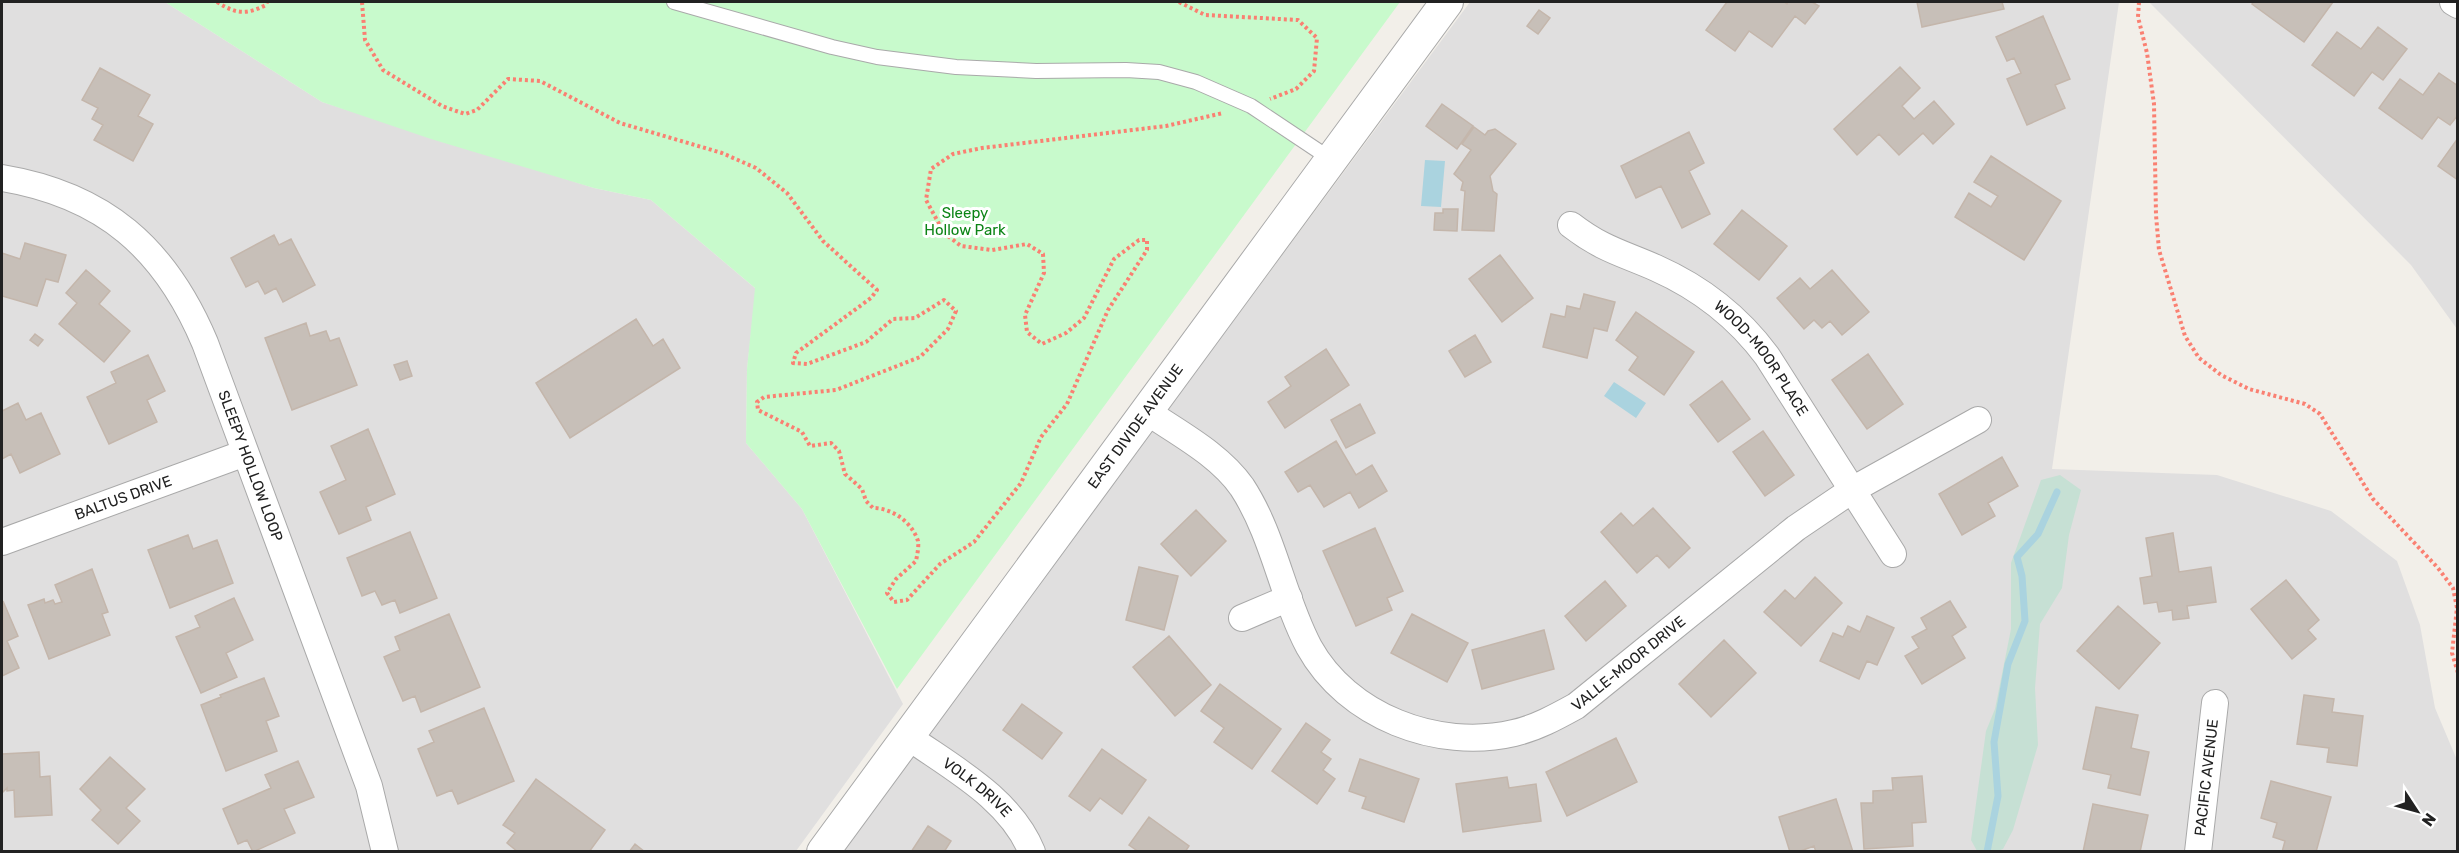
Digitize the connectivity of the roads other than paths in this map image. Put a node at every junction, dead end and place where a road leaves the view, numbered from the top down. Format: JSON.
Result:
{"nodes":[{"id":1,"x":674,"y":2,"type":"edge"},
{"id":2,"x":1447,"y":2,"type":"edge"},
{"id":3,"x":2453,"y":2,"type":"edge"},
{"id":4,"x":2457,"y":5,"type":"edge"},
{"id":5,"x":1332,"y":160,"type":"junction"},
{"id":6,"x":2,"y":178,"type":"edge"},
{"id":7,"x":1570,"y":225,"type":"dead end"},
{"id":8,"x":1146,"y":411,"type":"junction"},
{"id":9,"x":1978,"y":420,"type":"dead end"},
{"id":10,"x":245,"y":453,"type":"junction"},
{"id":11,"x":1852,"y":490,"type":"junction"},
{"id":12,"x":2,"y":542,"type":"edge"},
{"id":13,"x":1893,"y":554,"type":"dead end"},
{"id":14,"x":1289,"y":598,"type":"junction"},
{"id":15,"x":1242,"y":618,"type":"dead end"},
{"id":16,"x":2215,"y":703,"type":"dead end"},
{"id":17,"x":907,"y":736,"type":"junction"},
{"id":18,"x":385,"y":852,"type":"edge"},
{"id":19,"x":823,"y":852,"type":"edge"},
{"id":20,"x":1032,"y":852,"type":"edge"},
{"id":21,"x":2198,"y":852,"type":"edge"}],
"edges":[{"from":1,"to":5,"type":"lane"},
{"from":2,"to":5,"type":"street","name":"EAST DIVIDE AVENUE"},
{"from":3,"to":4,"type":"street"},
{"from":5,"to":8,"type":"street","name":"EAST DIVIDE AVENUE"},
{"from":6,"to":10,"type":"street","name":"SLEEPY HOLLOW LOOP"},
{"from":7,"to":11,"type":"street","name":"WOOD-MOOR PLACE"},
{"from":8,"to":14,"type":"street","name":"VALLE-MOOR DRIVE"},
{"from":8,"to":17,"type":"street","name":"EAST DIVIDE AVENUE"},
{"from":9,"to":11,"type":"street","name":"VALLE-MOOR DRIVE"},
{"from":10,"to":12,"type":"street","name":"BALTUS DRIVE"},
{"from":10,"to":18,"type":"street","name":"SLEEPY HOLLOW LOOP"},
{"from":11,"to":13,"type":"street","name":"WOOD-MOOR PLACE"},
{"from":11,"to":14,"type":"street","name":"VALLE-MOOR DRIVE"},
{"from":14,"to":15,"type":"street"},
{"from":16,"to":21,"type":"street","name":"PACIFIC AVENUE"},
{"from":17,"to":19,"type":"street","name":"EAST DIVIDE AVENUE"},
{"from":17,"to":20,"type":"street","name":"VOLK DRIVE"}]}
